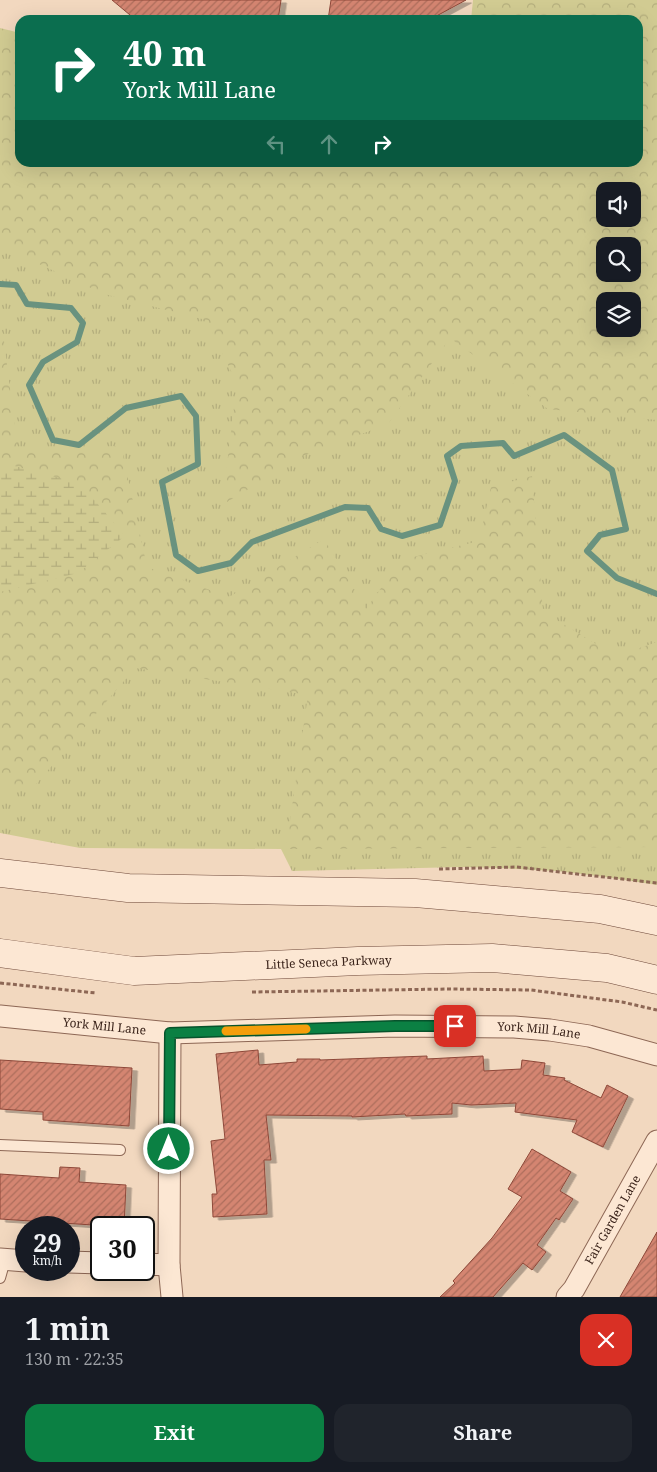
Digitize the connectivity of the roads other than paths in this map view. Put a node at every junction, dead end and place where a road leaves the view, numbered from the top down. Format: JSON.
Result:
{"nodes":[{"id":1,"x":0,"y":873,"type":"edge"},
{"id":2,"x":657,"y":921,"type":"edge"},
{"id":3,"x":0,"y":953,"type":"edge"},
{"id":4,"x":657,"y":980,"type":"edge"},
{"id":5,"x":0,"y":1016,"type":"edge"},
{"id":6,"x":170,"y":1033,"type":"junction"},
{"id":7,"x":657,"y":1055,"type":"edge"},
{"id":8,"x":657,"y":1141,"type":"edge"},
{"id":9,"x":0,"y":1145,"type":"edge"},
{"id":10,"x":120,"y":1150,"type":"dead end"},
{"id":11,"x":15,"y":1263,"type":"edge"},
{"id":12,"x":155,"y":1264,"type":"edge"},
{"id":13,"x":168,"y":1265,"type":"junction"},
{"id":14,"x":2,"y":1266,"type":"edge"},
{"id":15,"x":172,"y":1297,"type":"edge"},
{"id":16,"x":568,"y":1297,"type":"edge"}],
"edges":[{"from":1,"to":2,"type":"street"},
{"from":3,"to":4,"type":"street","name":"Little Seneca Parkway"},
{"from":5,"to":6,"type":"street","name":"York Mill Lane"},
{"from":6,"to":7,"type":"street","name":"York Mill Lane"},
{"from":6,"to":13,"type":"street"},
{"from":8,"to":16,"type":"street","name":"Fair Garden Lane"},
{"from":9,"to":10,"type":"lane"},
{"from":11,"to":14,"type":"street"},
{"from":12,"to":13,"type":"street"},
{"from":13,"to":15,"type":"street"}]}
